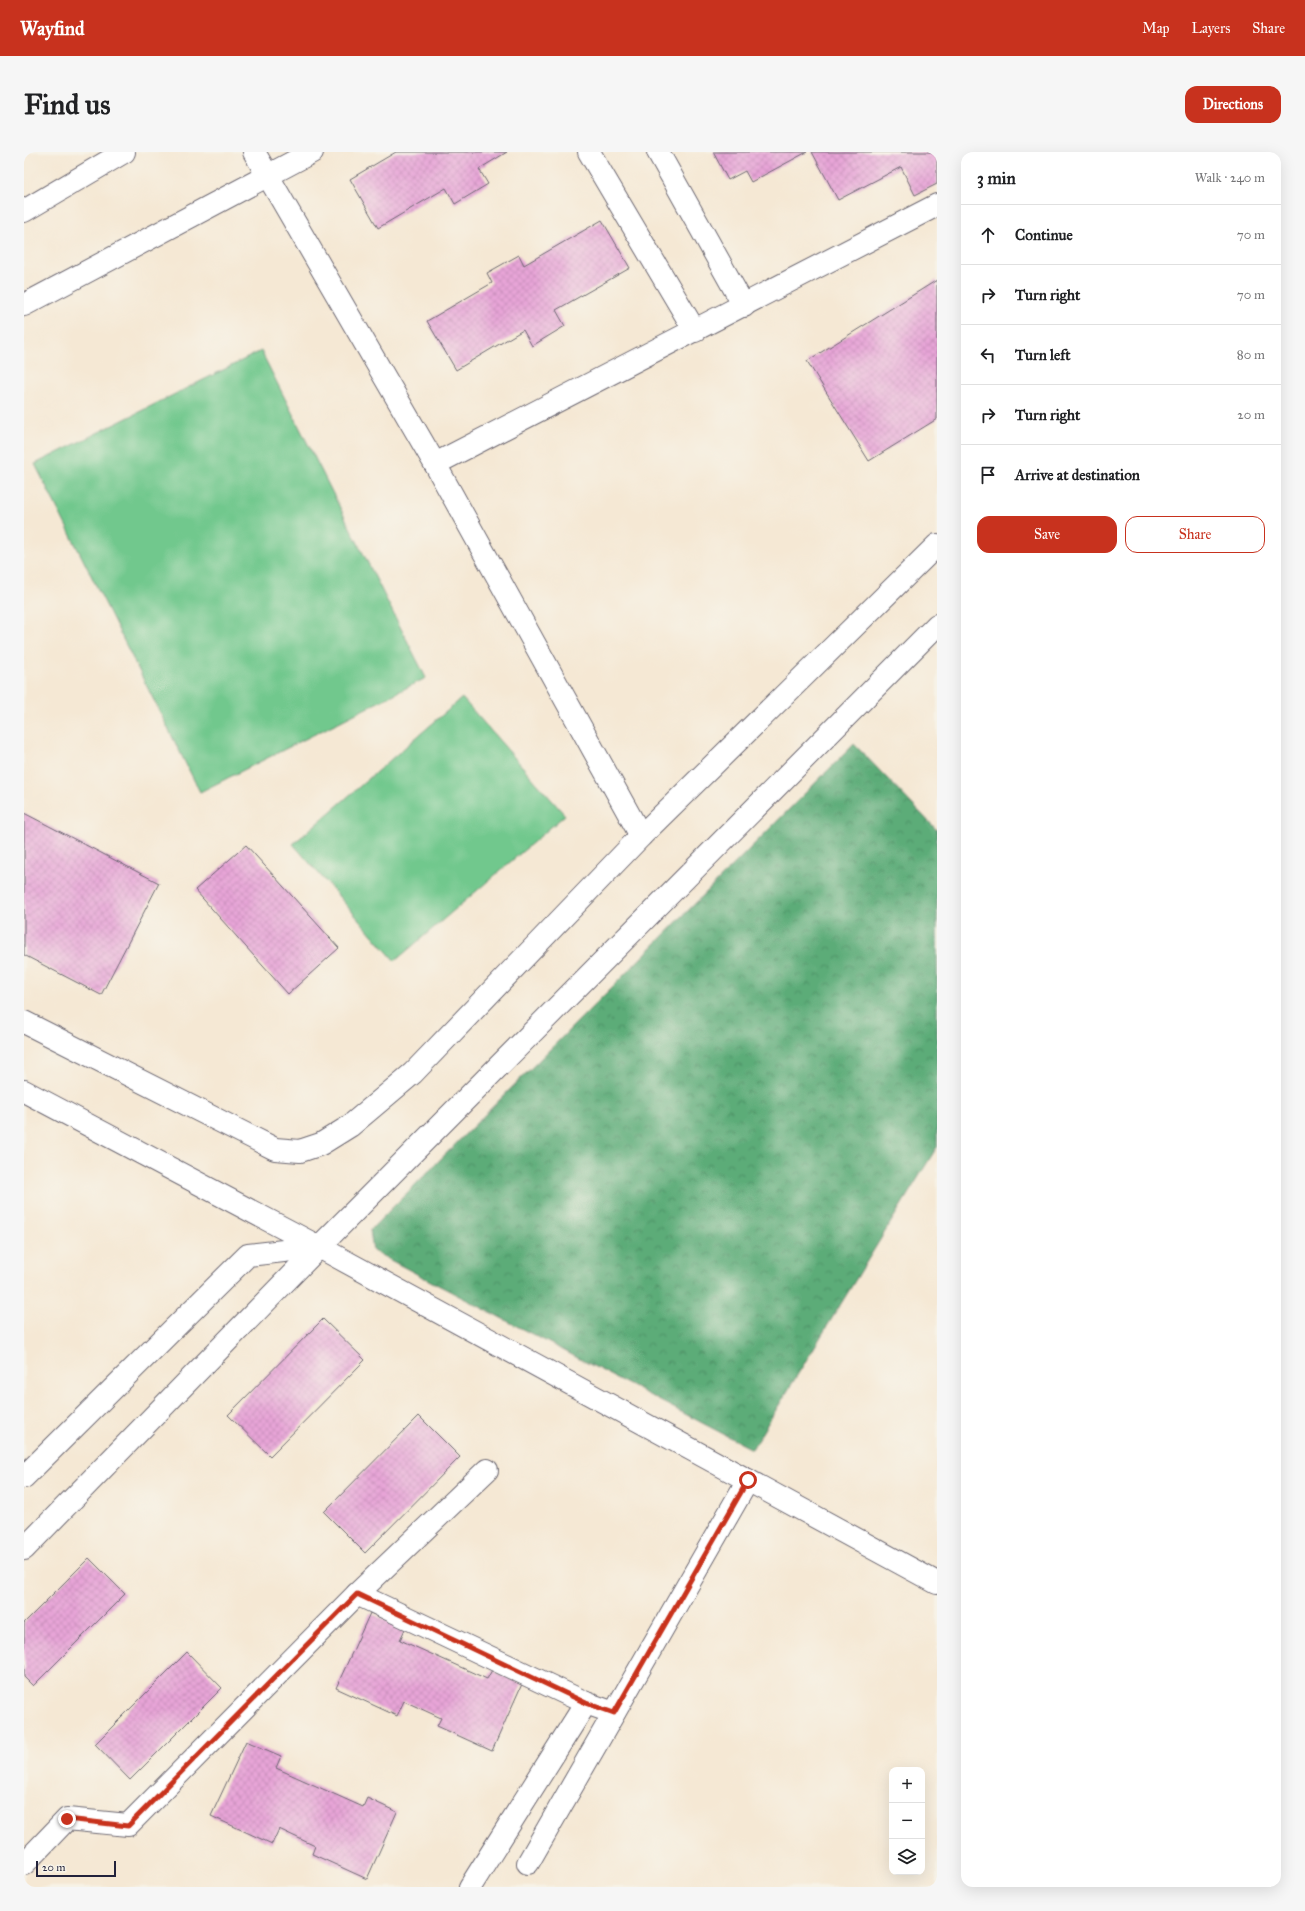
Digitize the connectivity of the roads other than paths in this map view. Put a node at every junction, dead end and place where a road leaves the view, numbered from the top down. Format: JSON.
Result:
{"nodes":[{"id":1,"x":124,"y":152,"type":"edge"},
{"id":2,"x":254,"y":152,"type":"edge"},
{"id":3,"x":312,"y":152,"type":"edge"},
{"id":4,"x":589,"y":152,"type":"edge"},
{"id":5,"x":658,"y":152,"type":"edge"},
{"id":6,"x":268,"y":176,"type":"junction"},
{"id":7,"x":937,"y":205,"type":"edge"},
{"id":8,"x":24,"y":211,"type":"edge"},
{"id":9,"x":24,"y":305,"type":"edge"},
{"id":10,"x":744,"y":306,"type":"junction"},
{"id":11,"x":695,"y":331,"type":"junction"},
{"id":12,"x":435,"y":464,"type":"junction"},
{"id":13,"x":937,"y":545,"type":"edge"},
{"id":14,"x":937,"y":625,"type":"edge"},
{"id":15,"x":641,"y":836,"type":"junction"},
{"id":16,"x":24,"y":1022,"type":"edge"},
{"id":17,"x":24,"y":1091,"type":"edge"},
{"id":18,"x":319,"y":1247,"type":"junction"},
{"id":19,"x":487,"y":1470,"type":"dead end"},
{"id":20,"x":24,"y":1477,"type":"edge"},
{"id":21,"x":748,"y":1480,"type":"junction"},
{"id":22,"x":24,"y":1550,"type":"edge"},
{"id":23,"x":937,"y":1583,"type":"edge"},
{"id":24,"x":357,"y":1594,"type":"junction"},
{"id":25,"x":586,"y":1703,"type":"junction"},
{"id":26,"x":614,"y":1713,"type":"junction"},
{"id":27,"x":528,"y":1863,"type":"dead end"},
{"id":28,"x":24,"y":1864,"type":"edge"},
{"id":29,"x":470,"y":1887,"type":"edge"}],
"edges":[{"from":1,"to":8,"type":"lane"},
{"from":2,"to":6,"type":"lane"},
{"from":3,"to":6,"type":"lane"},
{"from":4,"to":11,"type":"lane"},
{"from":5,"to":10,"type":"lane"},
{"from":6,"to":9,"type":"lane"},
{"from":6,"to":12,"type":"lane"},
{"from":7,"to":10,"type":"lane"},
{"from":10,"to":11,"type":"lane"},
{"from":11,"to":12,"type":"lane"},
{"from":12,"to":15,"type":"lane"},
{"from":13,"to":15,"type":"lane"},
{"from":14,"to":18,"type":"lane"},
{"from":15,"to":16,"type":"lane"},
{"from":17,"to":18,"type":"lane"},
{"from":18,"to":20,"type":"lane"},
{"from":18,"to":21,"type":"lane"},
{"from":18,"to":22,"type":"lane"},
{"from":19,"to":24,"type":"lane"},
{"from":21,"to":23,"type":"lane"},
{"from":21,"to":26,"type":"lane"},
{"from":24,"to":25,"type":"lane"},
{"from":24,"to":28,"type":"lane"},
{"from":25,"to":26,"type":"lane"},
{"from":25,"to":29,"type":"lane"},
{"from":26,"to":27,"type":"lane"}]}
